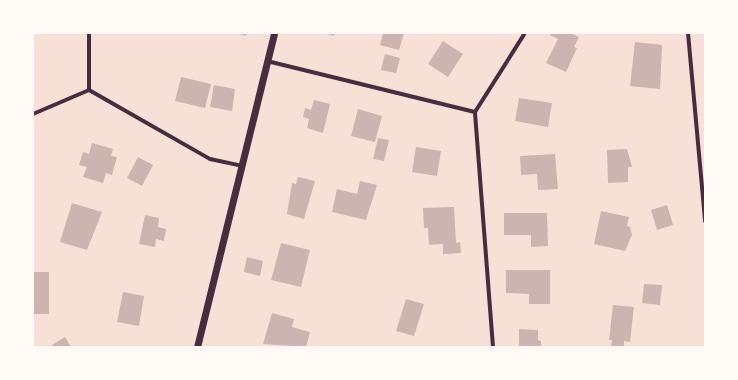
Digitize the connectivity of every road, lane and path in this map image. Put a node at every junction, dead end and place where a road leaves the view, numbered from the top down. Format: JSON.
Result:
{"nodes":[{"id":1,"x":89,"y":33,"type":"edge"},
{"id":2,"x":274,"y":33,"type":"edge"},
{"id":3,"x":525,"y":33,"type":"edge"},
{"id":4,"x":688,"y":33,"type":"edge"},
{"id":5,"x":267,"y":61,"type":"junction"},
{"id":6,"x":89,"y":90,"type":"junction"},
{"id":7,"x":475,"y":112,"type":"junction"},
{"id":8,"x":33,"y":114,"type":"edge"},
{"id":9,"x":242,"y":166,"type":"junction"},
{"id":10,"x":705,"y":221,"type":"edge"},
{"id":11,"x":197,"y":347,"type":"edge"},
{"id":12,"x":493,"y":347,"type":"edge"}],
"edges":[{"from":1,"to":6,"type":"street"},
{"from":2,"to":5,"type":"street"},
{"from":3,"to":7,"type":"street"},
{"from":4,"to":10,"type":"street"},
{"from":5,"to":7,"type":"street"},
{"from":5,"to":9,"type":"street"},
{"from":6,"to":8,"type":"street"},
{"from":6,"to":9,"type":"street"},
{"from":7,"to":12,"type":"street"},
{"from":9,"to":11,"type":"street"}]}
